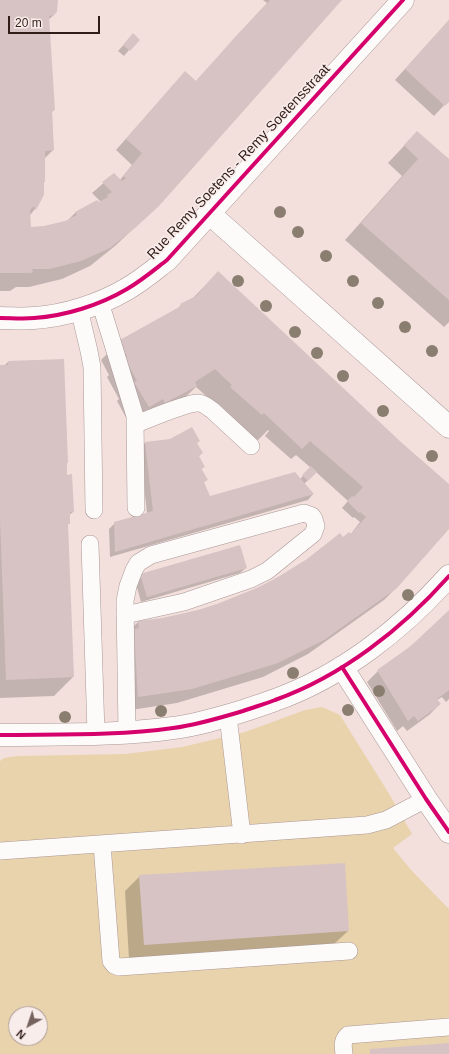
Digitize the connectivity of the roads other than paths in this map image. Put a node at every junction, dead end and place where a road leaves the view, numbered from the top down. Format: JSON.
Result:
{"nodes":[{"id":1,"x":403,"y":0,"type":"edge"},
{"id":2,"x":210,"y":214,"type":"junction"},
{"id":3,"x":100,"y":302,"type":"junction"},
{"id":4,"x":79,"y":309,"type":"junction"},
{"id":5,"x":0,"y":318,"type":"edge"},
{"id":6,"x":136,"y":424,"type":"junction"},
{"id":7,"x":449,"y":426,"type":"edge"},
{"id":8,"x":251,"y":446,"type":"dead end"},
{"id":9,"x":136,"y":508,"type":"dead end"},
{"id":10,"x":94,"y":510,"type":"dead end"},
{"id":11,"x":90,"y":544,"type":"dead end"},
{"id":12,"x":449,"y":576,"type":"edge"},
{"id":13,"x":125,"y":615,"type":"junction"},
{"id":14,"x":342,"y":667,"type":"junction"},
{"id":15,"x":228,"y":716,"type":"junction"},
{"id":16,"x":127,"y":732,"type":"junction"},
{"id":17,"x":96,"y":733,"type":"junction"},
{"id":18,"x":0,"y":735,"type":"edge"},
{"id":19,"x":426,"y":799,"type":"junction"},
{"id":20,"x":449,"y":832,"type":"edge"},
{"id":21,"x":242,"y":835,"type":"junction"},
{"id":22,"x":102,"y":844,"type":"junction"},
{"id":23,"x":0,"y":851,"type":"edge"},
{"id":24,"x":349,"y":951,"type":"dead end"},
{"id":25,"x":449,"y":1027,"type":"edge"},
{"id":26,"x":344,"y":1054,"type":"edge"}],
"edges":[{"from":1,"to":2,"type":"street","name":"Rue Remy Soetens - Remy Soetensstraat"},
{"from":2,"to":3,"type":"street","name":"Rue Remy Soetens - Remy Soetensstraat"},
{"from":2,"to":7,"type":"street"},
{"from":3,"to":4,"type":"street","name":"Rue Remy Soetens - Remy Soetensstraat"},
{"from":3,"to":6,"type":"lane"},
{"from":4,"to":5,"type":"street","name":"Rue Remy Soetens - Remy Soetensstraat"},
{"from":4,"to":10,"type":"lane"},
{"from":6,"to":8,"type":"lane"},
{"from":6,"to":9,"type":"lane"},
{"from":11,"to":17,"type":"lane"},
{"from":12,"to":14,"type":"street"},
{"from":13,"to":13,"type":"lane"},
{"from":13,"to":16,"type":"lane"},
{"from":14,"to":15,"type":"street"},
{"from":14,"to":19,"type":"street"},
{"from":15,"to":16,"type":"street"},
{"from":15,"to":21,"type":"lane"},
{"from":16,"to":17,"type":"street"},
{"from":17,"to":18,"type":"street"},
{"from":19,"to":20,"type":"street"},
{"from":19,"to":21,"type":"lane"},
{"from":21,"to":22,"type":"lane"},
{"from":22,"to":23,"type":"lane"},
{"from":22,"to":24,"type":"lane"},
{"from":25,"to":26,"type":"lane"}]}
